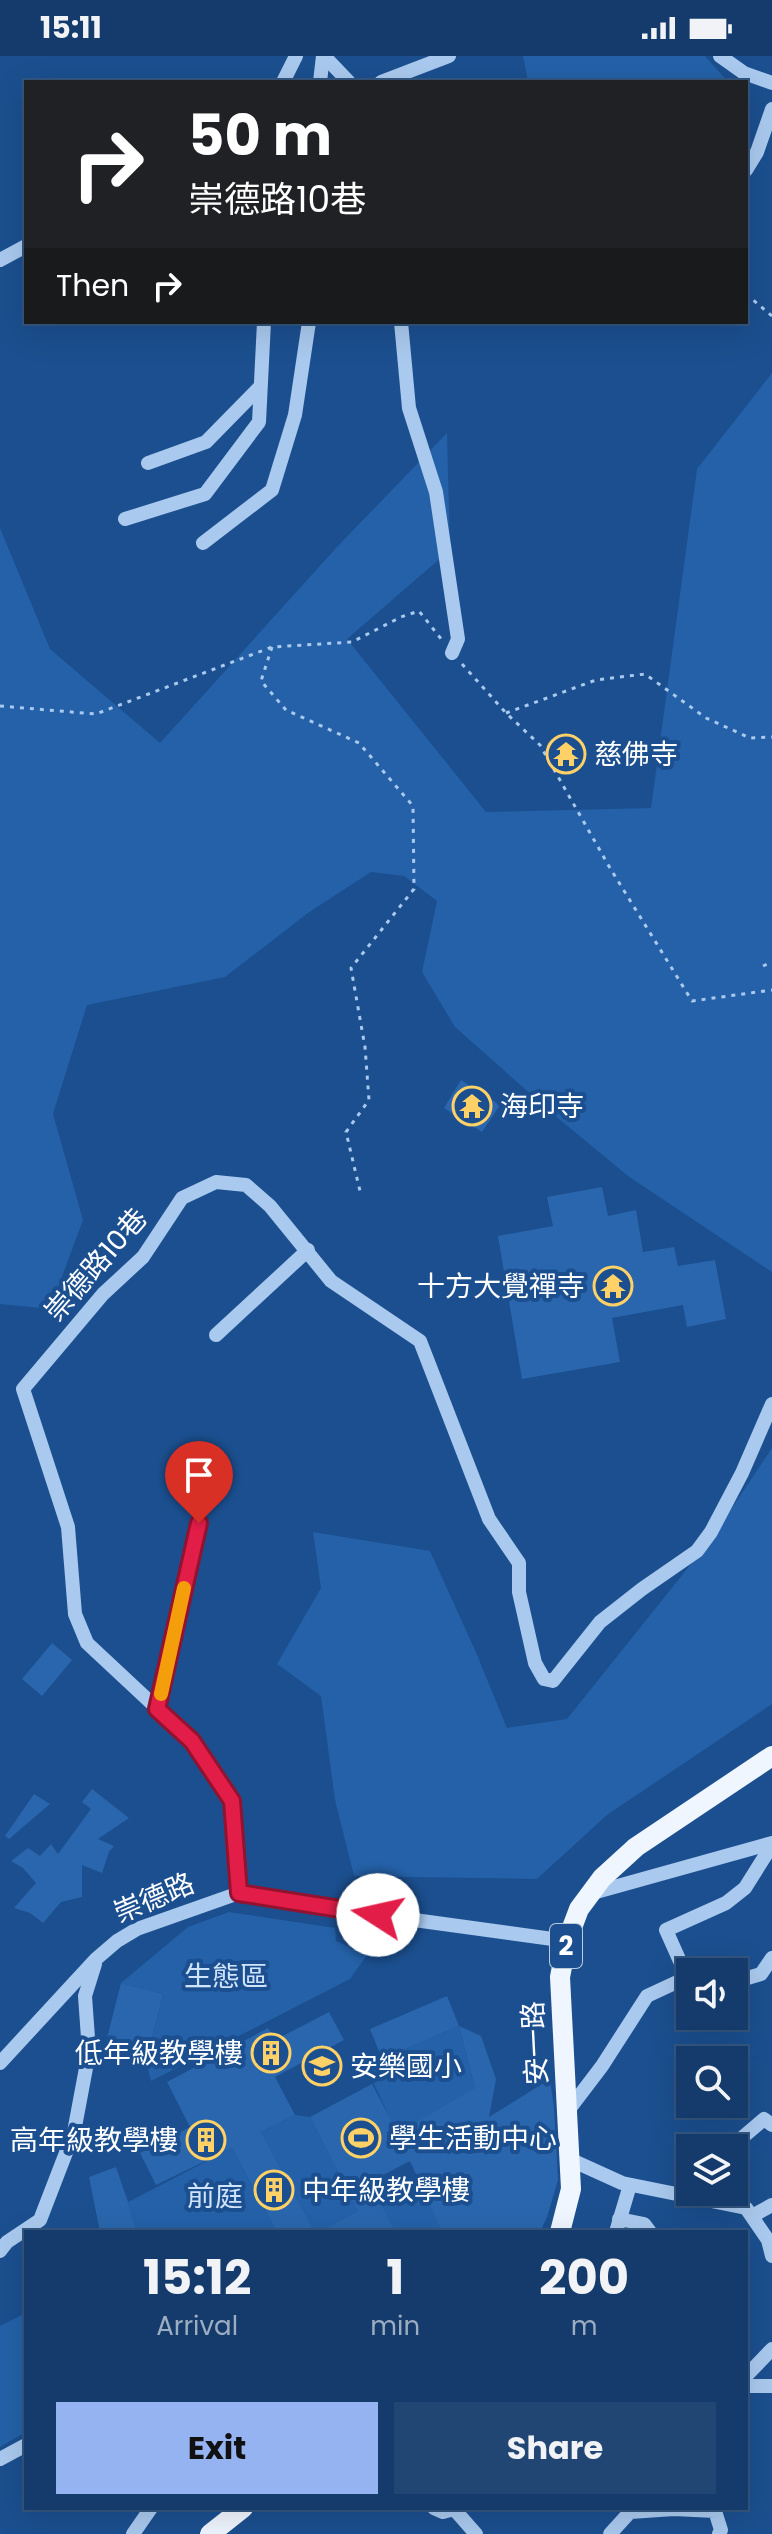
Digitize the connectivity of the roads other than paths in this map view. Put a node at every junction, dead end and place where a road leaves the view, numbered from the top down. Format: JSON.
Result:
{"nodes":[{"id":1,"x":296,"y":56,"type":"edge"},
{"id":2,"x":323,"y":56,"type":"edge"},
{"id":3,"x":449,"y":56,"type":"edge"},
{"id":4,"x":720,"y":56,"type":"edge"},
{"id":5,"x":284,"y":80,"type":"edge"},
{"id":6,"x":320,"y":80,"type":"edge"},
{"id":7,"x":347,"y":80,"type":"edge"},
{"id":8,"x":386,"y":80,"type":"edge"},
{"id":9,"x":772,"y":83,"type":"edge"},
{"id":10,"x":772,"y":109,"type":"edge"},
{"id":11,"x":748,"y":167,"type":"edge"},
{"id":12,"x":24,"y":247,"type":"edge"},
{"id":13,"x":0,"y":260,"type":"edge"},
{"id":14,"x":264,"y":324,"type":"edge"},
{"id":15,"x":309,"y":324,"type":"edge"},
{"id":16,"x":401,"y":324,"type":"edge"},
{"id":17,"x":259,"y":388,"type":"junction"},
{"id":18,"x":148,"y":463,"type":"dead end"},
{"id":19,"x":125,"y":519,"type":"dead end"},
{"id":20,"x":203,"y":543,"type":"dead end"},
{"id":21,"x":452,"y":653,"type":"road end"},
{"id":22,"x":308,"y":1250,"type":"junction"},
{"id":23,"x":216,"y":1335,"type":"dead end"},
{"id":24,"x":772,"y":1404,"type":"edge"},
{"id":25,"x":199,"y":1523,"type":"dead end"},
{"id":26,"x":157,"y":1709,"type":"junction"},
{"id":27,"x":772,"y":1756,"type":"edge"},
{"id":28,"x":772,"y":1844,"type":"edge"},
{"id":29,"x":239,"y":1893,"type":"junction"},
{"id":30,"x":588,"y":1894,"type":"junction"},
{"id":31,"x":567,"y":1941,"type":"junction"},
{"id":32,"x":684,"y":1958,"type":"edge"},
{"id":33,"x":96,"y":1959,"type":"junction"},
{"id":34,"x":770,"y":1964,"type":"edge"},
{"id":35,"x":748,"y":1978,"type":"edge"},
{"id":36,"x":676,"y":1982,"type":"edge"},
{"id":37,"x":0,"y":2063,"type":"edge"},
{"id":38,"x":567,"y":2112,"type":"junction"},
{"id":39,"x":772,"y":2125,"type":"edge"},
{"id":40,"x":746,"y":2134,"type":"edge"},
{"id":41,"x":569,"y":2159,"type":"junction"},
{"id":42,"x":630,"y":2185,"type":"junction"},
{"id":43,"x":676,"y":2192,"type":"edge"},
{"id":44,"x":772,"y":2205,"type":"edge"},
{"id":45,"x":739,"y":2206,"type":"edge"},
{"id":46,"x":752,"y":2216,"type":"junction"},
{"id":47,"x":618,"y":2226,"type":"edge"},
{"id":48,"x":25,"y":2230,"type":"edge"},
{"id":49,"x":561,"y":2230,"type":"edge"},
{"id":50,"x":648,"y":2230,"type":"edge"},
{"id":51,"x":24,"y":2231,"type":"edge"},
{"id":52,"x":0,"y":2251,"type":"edge"},
{"id":53,"x":772,"y":2256,"type":"edge"},
{"id":54,"x":772,"y":2349,"type":"edge"},
{"id":55,"x":748,"y":2374,"type":"edge"},
{"id":56,"x":748,"y":2386,"type":"edge"},
{"id":57,"x":772,"y":2386,"type":"edge"},
{"id":58,"x":24,"y":2446,"type":"edge"},
{"id":59,"x":0,"y":2459,"type":"edge"},
{"id":60,"x":150,"y":2510,"type":"edge"},
{"id":61,"x":240,"y":2510,"type":"edge"},
{"id":62,"x":456,"y":2510,"type":"edge"},
{"id":63,"x":630,"y":2510,"type":"edge"},
{"id":64,"x":715,"y":2510,"type":"edge"},
{"id":65,"x":133,"y":2534,"type":"edge"},
{"id":66,"x":210,"y":2534,"type":"edge"},
{"id":67,"x":476,"y":2534,"type":"edge"},
{"id":68,"x":610,"y":2534,"type":"edge"},
{"id":69,"x":719,"y":2534,"type":"edge"}],
"edges":[{"from":1,"to":5,"type":"street"},
{"from":2,"to":6,"type":"street"},
{"from":2,"to":7,"type":"street"},
{"from":3,"to":8,"type":"street"},
{"from":4,"to":9,"type":"street"},
{"from":10,"to":11,"type":"street"},
{"from":12,"to":13,"type":"street"},
{"from":14,"to":17,"type":"street"},
{"from":15,"to":20,"type":"street"},
{"from":16,"to":21,"type":"street"},
{"from":17,"to":18,"type":"street"},
{"from":17,"to":19,"type":"street"},
{"from":22,"to":23,"type":"street"},
{"from":22,"to":24,"type":"street","name":"崇德路10巷"},
{"from":22,"to":26,"type":"street","name":"崇德路10巷"},
{"from":25,"to":26,"type":"street"},
{"from":26,"to":29,"type":"street","name":"崇德路10巷"},
{"from":27,"to":30,"type":"main road","name":"安一路","number":"2"},
{"from":28,"to":30,"type":"street"},
{"from":28,"to":32,"type":"street"},
{"from":29,"to":31,"type":"street","name":"崇德路"},
{"from":29,"to":33,"type":"street","name":"崇德路"},
{"from":30,"to":31,"type":"main road","name":"安一路","number":"2"},
{"from":31,"to":38,"type":"main road","name":"安一路","number":"2"},
{"from":33,"to":37,"type":"street","name":"崇德路"},
{"from":33,"to":48,"type":"street"},
{"from":34,"to":35,"type":"street"},
{"from":36,"to":38,"type":"street"},
{"from":38,"to":41,"type":"main road","name":"安一路","number":"2"},
{"from":39,"to":40,"type":"street"},
{"from":41,"to":42,"type":"street"},
{"from":41,"to":49,"type":"main road","name":"安一路","number":"2"},
{"from":42,"to":43,"type":"street"},
{"from":42,"to":47,"type":"street"},
{"from":44,"to":46,"type":"street"},
{"from":45,"to":46,"type":"street"},
{"from":46,"to":53,"type":"street"},
{"from":47,"to":50,"type":"street"},
{"from":51,"to":52,"type":"street"},
{"from":54,"to":55,"type":"street"},
{"from":56,"to":57,"type":"street"},
{"from":58,"to":59,"type":"street"},
{"from":60,"to":65,"type":"street"},
{"from":61,"to":66,"type":"main road"},
{"from":62,"to":67,"type":"street"},
{"from":63,"to":68,"type":"street"},
{"from":64,"to":69,"type":"street"}]}
